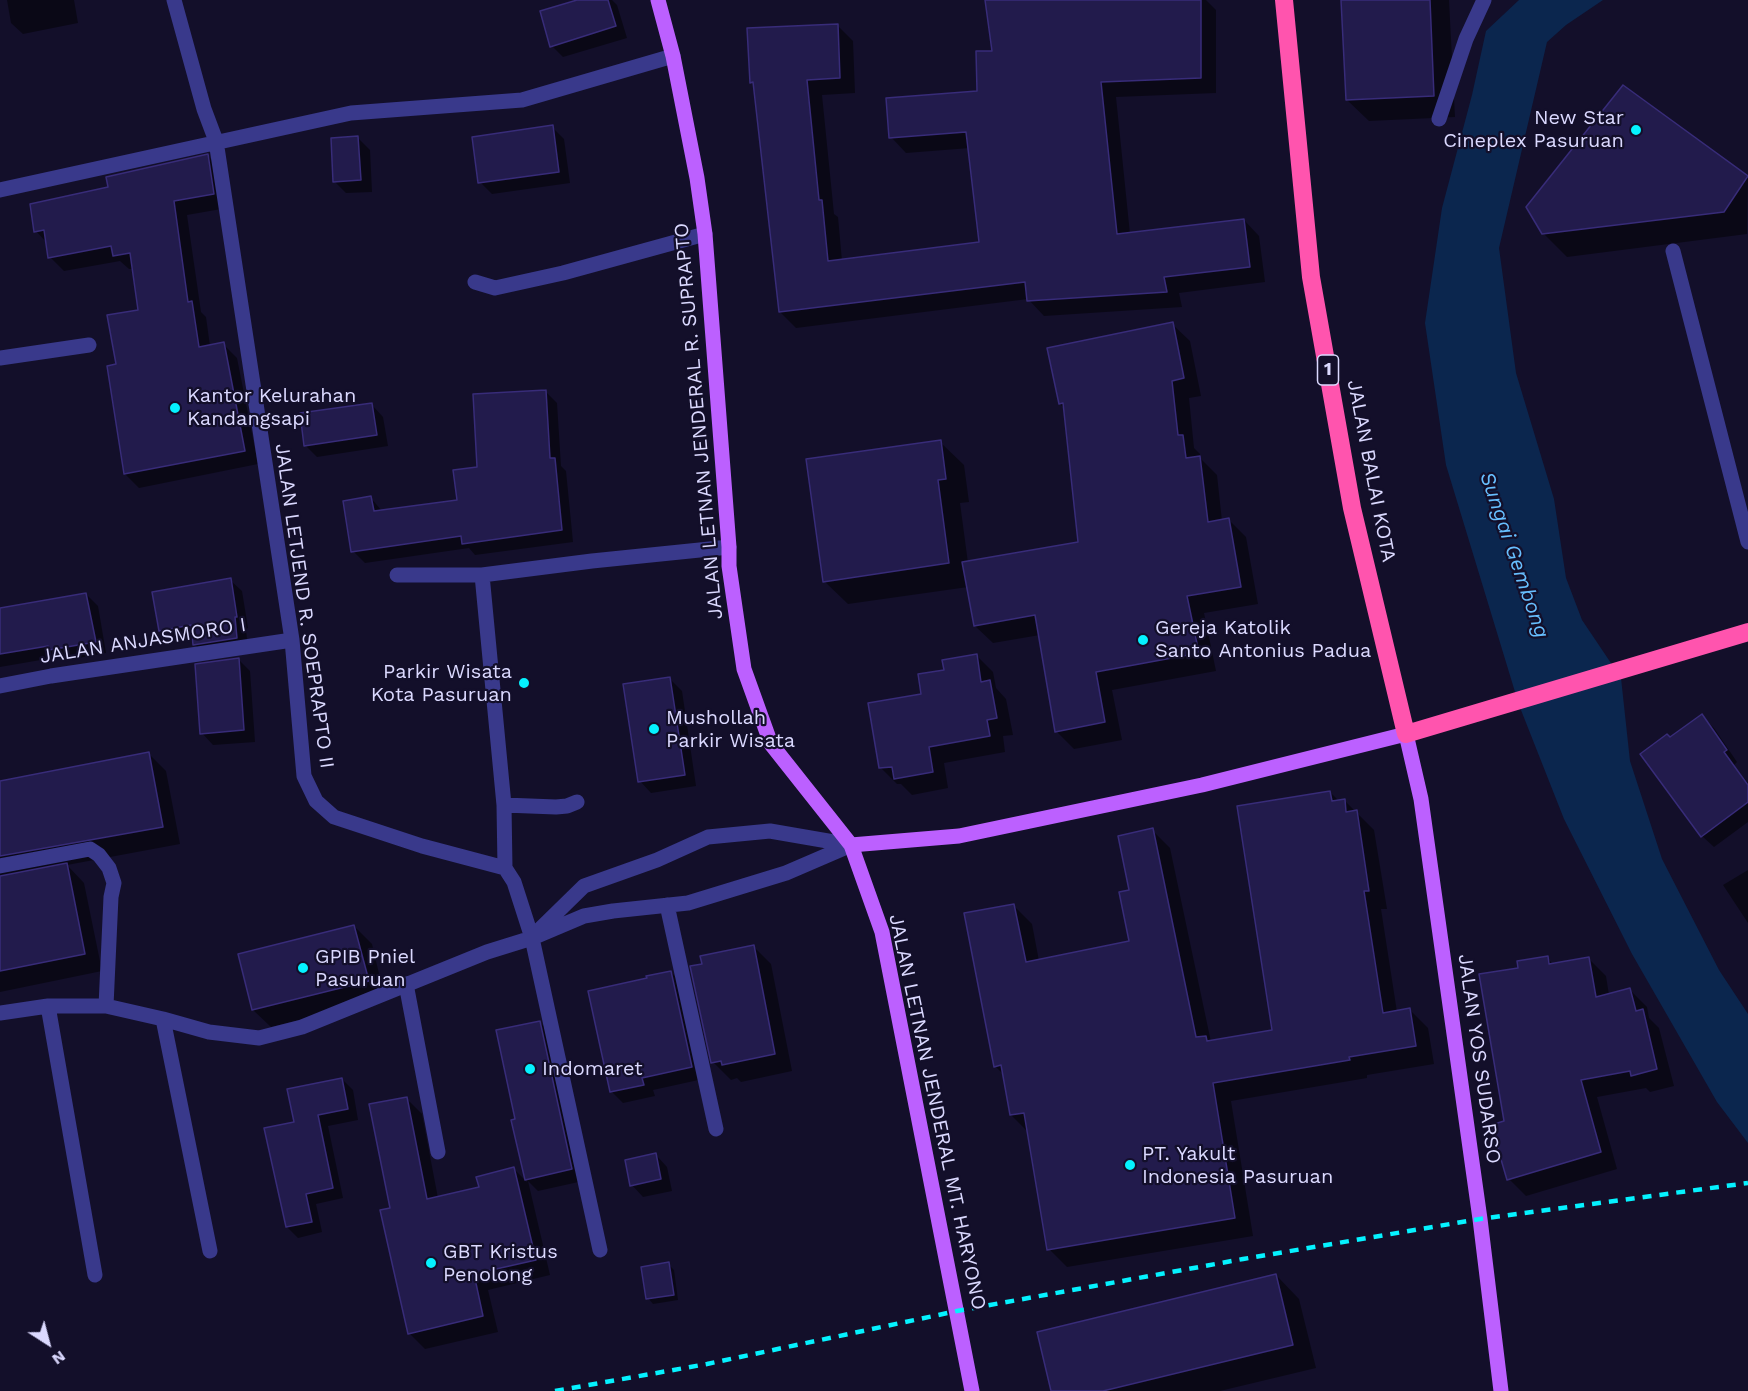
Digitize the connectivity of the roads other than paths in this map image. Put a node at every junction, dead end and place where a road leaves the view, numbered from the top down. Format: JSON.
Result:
{"nodes":[{"id":1,"x":174,"y":0,"type":"edge"},
{"id":2,"x":658,"y":0,"type":"edge"},
{"id":3,"x":1284,"y":0,"type":"edge"},
{"id":4,"x":1484,"y":0,"type":"edge"},
{"id":5,"x":673,"y":56,"type":"junction"},
{"id":6,"x":1439,"y":119,"type":"dead end"},
{"id":7,"x":216,"y":141,"type":"junction"},
{"id":8,"x":0,"y":190,"type":"edge"},
{"id":9,"x":705,"y":234,"type":"junction"},
{"id":10,"x":1673,"y":251,"type":"dead end"},
{"id":11,"x":475,"y":282,"type":"dead end"},
{"id":12,"x":89,"y":345,"type":"dead end"},
{"id":13,"x":0,"y":358,"type":"edge"},
{"id":14,"x":1748,"y":542,"type":"edge"},
{"id":15,"x":729,"y":547,"type":"junction"},
{"id":16,"x":397,"y":575,"type":"dead end"},
{"id":17,"x":482,"y":575,"type":"junction"},
{"id":18,"x":1748,"y":633,"type":"edge"},
{"id":19,"x":292,"y":640,"type":"junction"},
{"id":20,"x":0,"y":686,"type":"edge"},
{"id":21,"x":1406,"y":734,"type":"junction"},
{"id":22,"x":577,"y":802,"type":"dead end"},
{"id":23,"x":504,"y":805,"type":"junction"},
{"id":24,"x":851,"y":845,"type":"junction"},
{"id":25,"x":0,"y":866,"type":"edge"},
{"id":26,"x":505,"y":868,"type":"junction"},
{"id":27,"x":667,"y":905,"type":"junction"},
{"id":28,"x":532,"y":938,"type":"junction"},
{"id":29,"x":406,"y":984,"type":"junction"},
{"id":30,"x":48,"y":1006,"type":"junction"},
{"id":31,"x":106,"y":1006,"type":"junction"},
{"id":32,"x":0,"y":1013,"type":"edge"},
{"id":33,"x":163,"y":1018,"type":"junction"},
{"id":34,"x":716,"y":1129,"type":"dead end"},
{"id":35,"x":438,"y":1152,"type":"dead end"},
{"id":36,"x":600,"y":1250,"type":"dead end"},
{"id":37,"x":210,"y":1251,"type":"dead end"},
{"id":38,"x":95,"y":1275,"type":"dead end"},
{"id":39,"x":972,"y":1391,"type":"edge"},
{"id":40,"x":1501,"y":1391,"type":"edge"}],
"edges":[{"from":1,"to":7,"type":"street","name":"JALAN LETJEND R. SOEPRAPTO II"},
{"from":2,"to":5,"type":"main road","name":"JALAN LETNAN JENDERAL R. SUPRAPTO"},
{"from":3,"to":21,"type":"highway","name":"JALAN BALAI KOTA","number":"1"},
{"from":4,"to":6,"type":"street"},
{"from":5,"to":7,"type":"street"},
{"from":5,"to":9,"type":"main road","name":"JALAN LETNAN JENDERAL R. SUPRAPTO"},
{"from":7,"to":8,"type":"street"},
{"from":7,"to":19,"type":"street","name":"JALAN LETJEND R. SOEPRAPTO II"},
{"from":9,"to":11,"type":"street"},
{"from":9,"to":15,"type":"main road","name":"JALAN LETNAN JENDERAL R. SUPRAPTO"},
{"from":10,"to":14,"type":"street"},
{"from":12,"to":13,"type":"street"},
{"from":15,"to":17,"type":"street"},
{"from":15,"to":24,"type":"main road","name":"JALAN LETNAN JENDERAL R. SUPRAPTO"},
{"from":16,"to":17,"type":"street"},
{"from":17,"to":23,"type":"street"},
{"from":18,"to":21,"type":"highway"},
{"from":19,"to":20,"type":"street","name":"JALAN ANJASMORO I"},
{"from":19,"to":26,"type":"street","name":"JALAN LETJEND R. SOEPRAPTO II"},
{"from":21,"to":24,"type":"main road"},
{"from":21,"to":40,"type":"main road","name":"JALAN YOS SUDARSO"},
{"from":22,"to":23,"type":"street"},
{"from":23,"to":26,"type":"street"},
{"from":24,"to":27,"type":"street"},
{"from":24,"to":28,"type":"street"},
{"from":24,"to":39,"type":"main road","name":"JALAN LETNAN JENDERAL MT. HARYONO"},
{"from":25,"to":31,"type":"street"},
{"from":26,"to":28,"type":"street"},
{"from":27,"to":28,"type":"street"},
{"from":27,"to":34,"type":"street"},
{"from":28,"to":29,"type":"street"},
{"from":28,"to":36,"type":"street"},
{"from":29,"to":33,"type":"street"},
{"from":29,"to":35,"type":"street"},
{"from":30,"to":31,"type":"street"},
{"from":30,"to":32,"type":"street"},
{"from":30,"to":38,"type":"street"},
{"from":31,"to":33,"type":"street"},
{"from":33,"to":37,"type":"street"}]}
